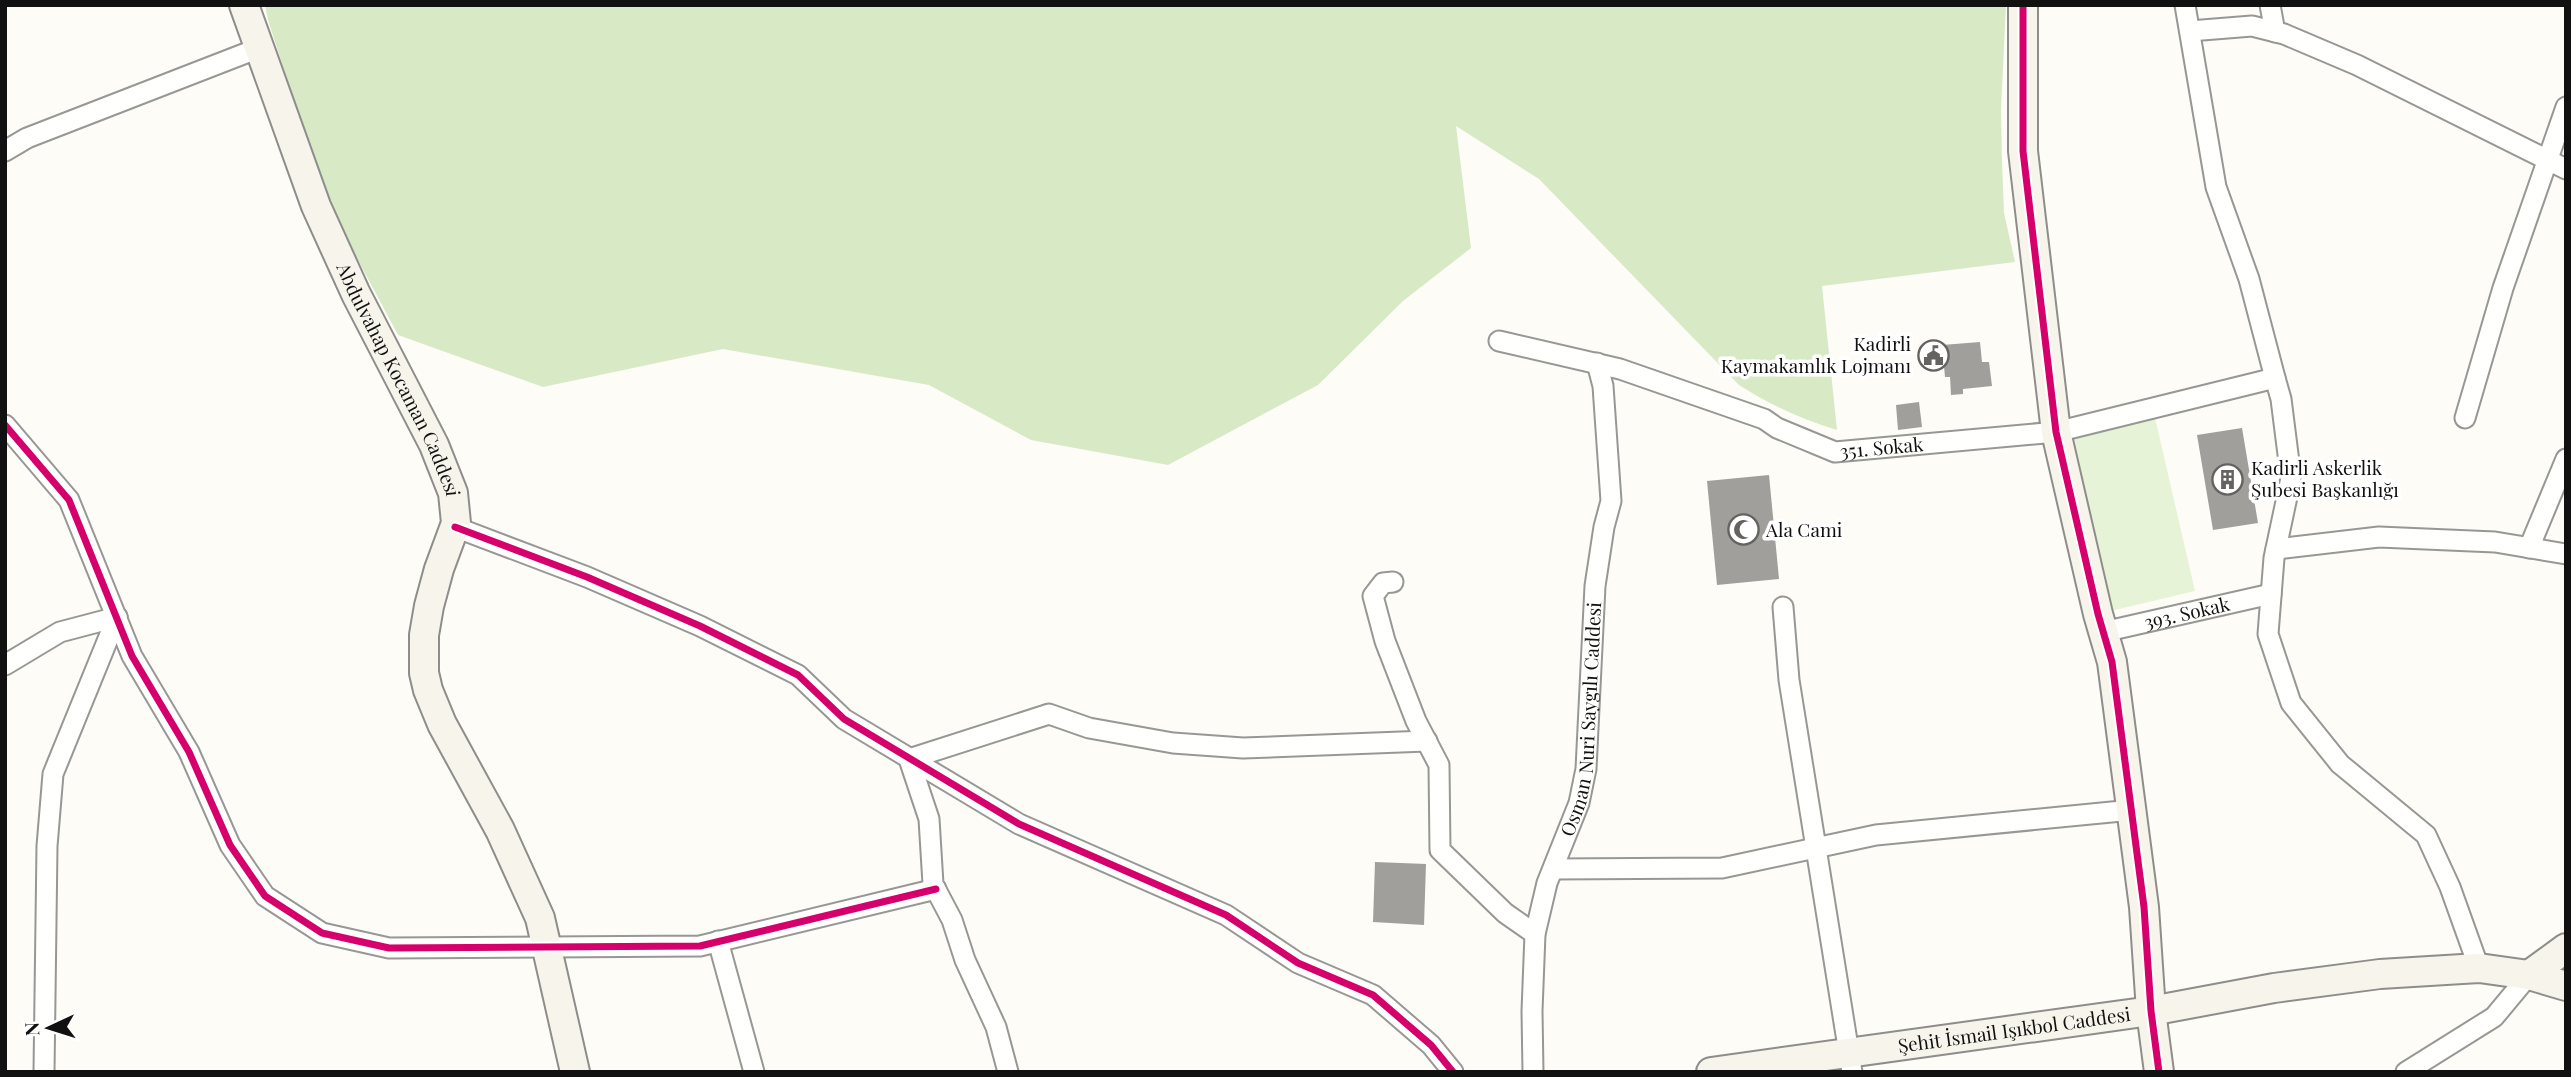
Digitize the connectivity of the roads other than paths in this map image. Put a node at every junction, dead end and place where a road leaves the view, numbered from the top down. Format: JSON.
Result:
{"nodes":[{"id":1,"x":244,"y":5,"type":"edge"},
{"id":2,"x":2023,"y":5,"type":"edge"},
{"id":3,"x":2185,"y":5,"type":"edge"},
{"id":4,"x":2270,"y":5,"type":"edge"},
{"id":5,"x":2190,"y":31,"type":"junction"},
{"id":6,"x":2275,"y":32,"type":"junction"},
{"id":7,"x":259,"y":48,"type":"junction"},
{"id":8,"x":2566,"y":107,"type":"edge"},
{"id":9,"x":5,"y":151,"type":"edge"},
{"id":10,"x":2557,"y":164,"type":"edge"},
{"id":11,"x":1499,"y":341,"type":"dead end"},
{"id":12,"x":1597,"y":363,"type":"junction"},
{"id":13,"x":2275,"y":378,"type":"junction"},
{"id":14,"x":2465,"y":418,"type":"dead end"},
{"id":15,"x":5,"y":425,"type":"edge"},
{"id":16,"x":2056,"y":432,"type":"junction"},
{"id":17,"x":2566,"y":459,"type":"edge"},
{"id":18,"x":455,"y":527,"type":"junction"},
{"id":19,"x":2529,"y":548,"type":"junction"},
{"id":20,"x":2276,"y":549,"type":"junction"},
{"id":21,"x":2566,"y":554,"type":"edge"},
{"id":22,"x":1393,"y":582,"type":"dead end"},
{"id":23,"x":2271,"y":594,"type":"junction"},
{"id":24,"x":1783,"y":607,"type":"dead end"},
{"id":25,"x":117,"y":617,"type":"junction"},
{"id":26,"x":2103,"y":632,"type":"junction"},
{"id":27,"x":5,"y":665,"type":"edge"},
{"id":28,"x":1427,"y":741,"type":"junction"},
{"id":29,"x":909,"y":759,"type":"junction"},
{"id":30,"x":2132,"y":810,"type":"junction"},
{"id":31,"x":1816,"y":848,"type":"junction"},
{"id":32,"x":1553,"y":869,"type":"junction"},
{"id":33,"x":936,"y":889,"type":"junction"},
{"id":34,"x":1535,"y":934,"type":"junction"},
{"id":35,"x":718,"y":941,"type":"junction"},
{"id":36,"x":548,"y":948,"type":"junction"},
{"id":37,"x":2566,"y":948,"type":"edge"},
{"id":38,"x":2479,"y":968,"type":"junction"},
{"id":39,"x":2529,"y":975,"type":"junction"},
{"id":40,"x":2566,"y":986,"type":"edge"},
{"id":41,"x":2151,"y":1011,"type":"junction"},
{"id":42,"x":1850,"y":1062,"type":"edge"},
{"id":43,"x":44,"y":1072,"type":"edge"},
{"id":44,"x":575,"y":1072,"type":"edge"},
{"id":45,"x":754,"y":1072,"type":"edge"},
{"id":46,"x":1008,"y":1072,"type":"edge"},
{"id":47,"x":1453,"y":1072,"type":"edge"},
{"id":48,"x":1533,"y":1072,"type":"edge"},
{"id":49,"x":1711,"y":1072,"type":"edge"},
{"id":50,"x":2159,"y":1072,"type":"edge"},
{"id":51,"x":2406,"y":1072,"type":"edge"}],
"edges":[{"from":1,"to":7,"type":"street","name":"Abdulvahap Kocaman Caddesi"},
{"from":2,"to":16,"type":"street"},
{"from":3,"to":5,"type":"street"},
{"from":4,"to":6,"type":"street"},
{"from":5,"to":6,"type":"street"},
{"from":5,"to":13,"type":"street"},
{"from":6,"to":10,"type":"street"},
{"from":7,"to":9,"type":"street"},
{"from":7,"to":18,"type":"street","name":"Abdulvahap Kocaman Caddesi"},
{"from":8,"to":10,"type":"street"},
{"from":10,"to":14,"type":"street"},
{"from":11,"to":12,"type":"street","name":"351. Sokak"},
{"from":12,"to":16,"type":"street","name":"351. Sokak"},
{"from":12,"to":32,"type":"street","name":"Osman Nuri Saygılı Caddesi"},
{"from":13,"to":16,"type":"street","name":"351. Sokak"},
{"from":13,"to":20,"type":"street"},
{"from":15,"to":25,"type":"street"},
{"from":16,"to":26,"type":"street"},
{"from":17,"to":19,"type":"street"},
{"from":18,"to":29,"type":"street"},
{"from":18,"to":36,"type":"street","name":"Abdulvahap Kocaman Caddesi"},
{"from":19,"to":20,"type":"street"},
{"from":19,"to":21,"type":"street"},
{"from":20,"to":23,"type":"street"},
{"from":22,"to":28,"type":"street"},
{"from":23,"to":26,"type":"street","name":"393. Sokak"},
{"from":23,"to":38,"type":"street"},
{"from":24,"to":31,"type":"street"},
{"from":25,"to":27,"type":"street"},
{"from":25,"to":36,"type":"street"},
{"from":25,"to":43,"type":"street"},
{"from":26,"to":30,"type":"street"},
{"from":28,"to":29,"type":"street"},
{"from":28,"to":34,"type":"street"},
{"from":29,"to":33,"type":"street"},
{"from":29,"to":47,"type":"street"},
{"from":30,"to":31,"type":"street"},
{"from":30,"to":41,"type":"street"},
{"from":31,"to":32,"type":"street"},
{"from":31,"to":42,"type":"street"},
{"from":32,"to":34,"type":"street","name":"Osman Nuri Saygılı Caddesi"},
{"from":33,"to":35,"type":"street"},
{"from":33,"to":46,"type":"street"},
{"from":34,"to":48,"type":"street","name":"Osman Nuri Saygılı Caddesi"},
{"from":35,"to":36,"type":"street"},
{"from":35,"to":45,"type":"street"},
{"from":36,"to":44,"type":"street","name":"Abdulvahap Kocaman Caddesi"},
{"from":37,"to":39,"type":"street"},
{"from":38,"to":39,"type":"street","name":"Şehit İsmail Işıkbol Caddesi"},
{"from":38,"to":41,"type":"street","name":"Şehit İsmail Işıkbol Caddesi"},
{"from":39,"to":40,"type":"street","name":"Şehit İsmail Işıkbol Caddesi"},
{"from":39,"to":51,"type":"street"},
{"from":41,"to":42,"type":"street","name":"Şehit İsmail Işıkbol Caddesi"},
{"from":41,"to":50,"type":"street"},
{"from":42,"to":49,"type":"street","name":"Şehit İsmail Işıkbol Caddesi"}]}
